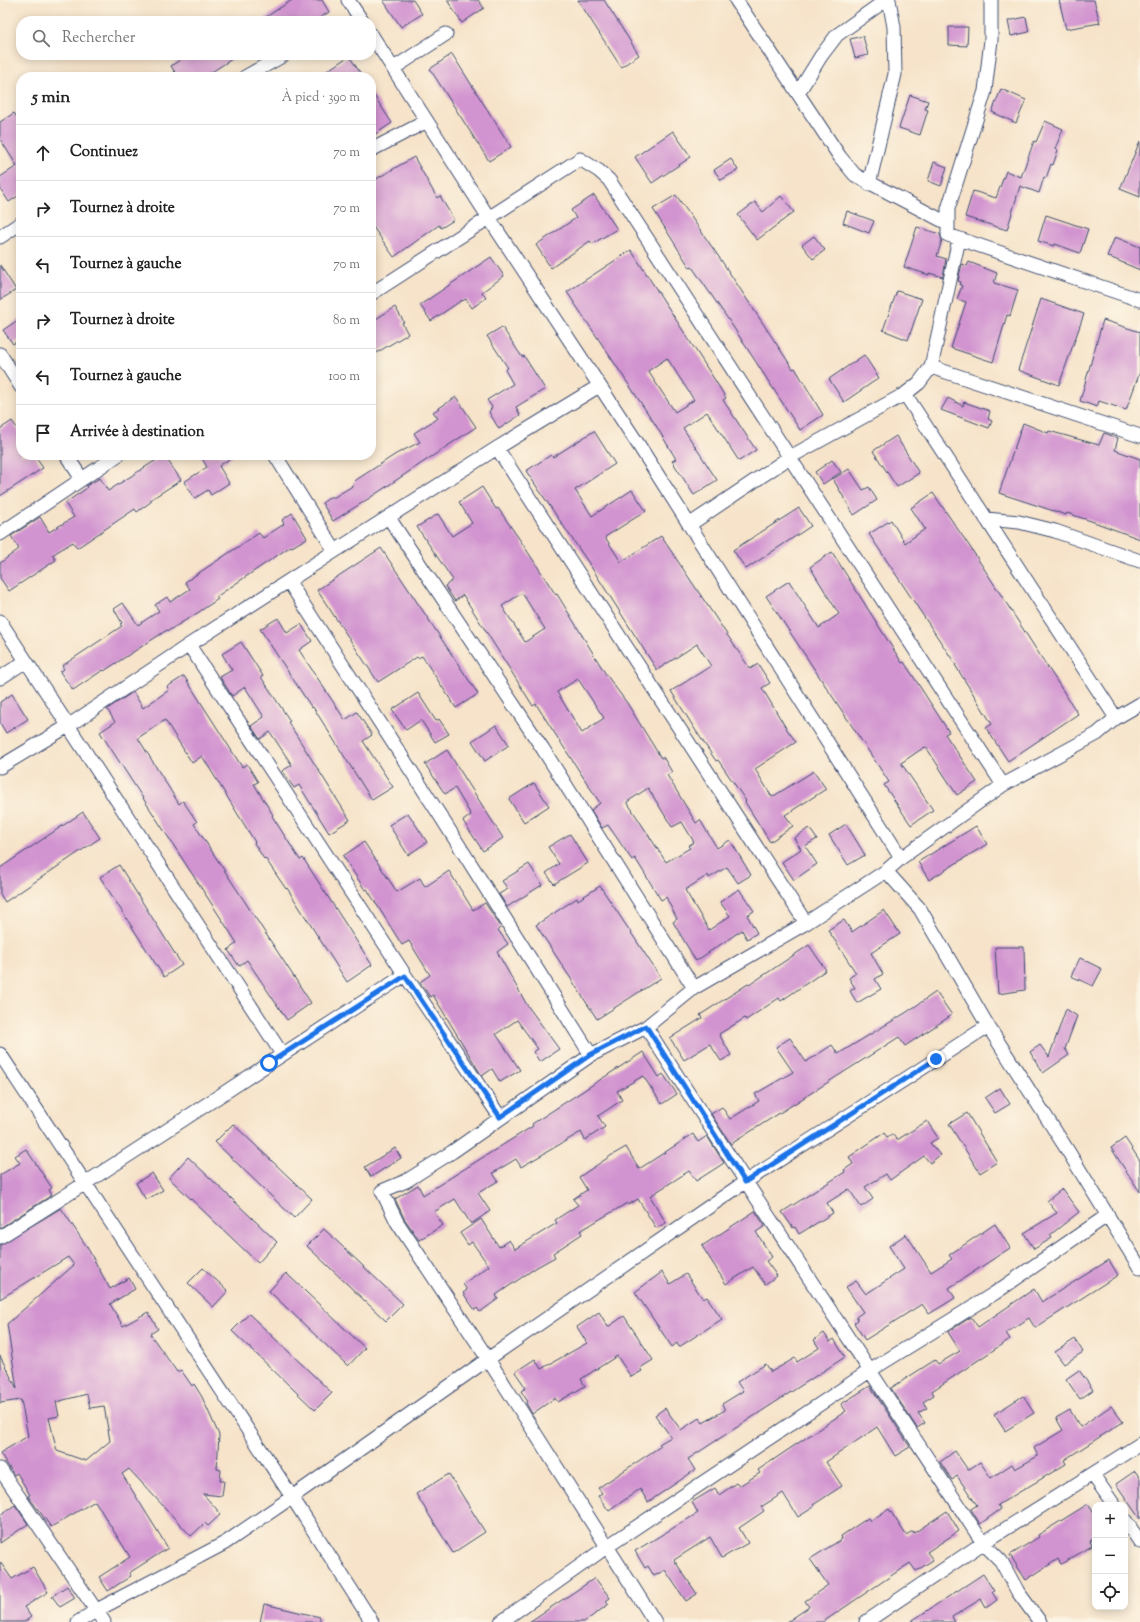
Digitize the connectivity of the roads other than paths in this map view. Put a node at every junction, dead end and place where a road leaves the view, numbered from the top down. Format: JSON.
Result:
{"nodes":[{"id":1,"x":348,"y":0,"type":"edge"},
{"id":2,"x":736,"y":0,"type":"edge"},
{"id":3,"x":886,"y":0,"type":"edge"},
{"id":4,"x":889,"y":0,"type":"edge"},
{"id":5,"x":991,"y":0,"type":"edge"},
{"id":6,"x":357,"y":16,"type":"edge"},
{"id":7,"x":446,"y":34,"type":"dead end"},
{"id":8,"x":376,"y":41,"type":"edge"},
{"id":9,"x":275,"y":60,"type":"edge"},
{"id":10,"x":394,"y":68,"type":"junction"},
{"id":11,"x":254,"y":72,"type":"edge"},
{"id":12,"x":798,"y":93,"type":"junction"},
{"id":13,"x":427,"y":121,"type":"junction"},
{"id":14,"x":376,"y":147,"type":"edge"},
{"id":15,"x":869,"y":184,"type":"junction"},
{"id":16,"x":489,"y":218,"type":"junction"},
{"id":17,"x":947,"y":223,"type":"junction"},
{"id":18,"x":16,"y":226,"type":"edge"},
{"id":19,"x":0,"y":237,"type":"edge"},
{"id":20,"x":959,"y":239,"type":"junction"},
{"id":21,"x":376,"y":291,"type":"edge"},
{"id":22,"x":1140,"y":300,"type":"edge"},
{"id":23,"x":0,"y":354,"type":"edge"},
{"id":24,"x":931,"y":367,"type":"junction"},
{"id":25,"x":16,"y":374,"type":"edge"},
{"id":26,"x":599,"y":386,"type":"junction"},
{"id":27,"x":905,"y":394,"type":"junction"},
{"id":28,"x":1140,"y":436,"type":"edge"},
{"id":29,"x":497,"y":448,"type":"junction"},
{"id":30,"x":790,"y":457,"type":"junction"},
{"id":31,"x":69,"y":460,"type":"edge"},
{"id":32,"x":110,"y":460,"type":"edge"},
{"id":33,"x":278,"y":460,"type":"edge"},
{"id":34,"x":82,"y":479,"type":"junction"},
{"id":35,"x":389,"y":518,"type":"junction"},
{"id":36,"x":986,"y":519,"type":"junction"},
{"id":37,"x":689,"y":525,"type":"junction"},
{"id":38,"x":0,"y":534,"type":"edge"},
{"id":39,"x":335,"y":551,"type":"junction"},
{"id":40,"x":1140,"y":561,"type":"edge"},
{"id":41,"x":289,"y":582,"type":"junction"},
{"id":42,"x":0,"y":621,"type":"edge"},
{"id":43,"x":189,"y":645,"type":"junction"},
{"id":44,"x":26,"y":661,"type":"junction"},
{"id":45,"x":0,"y":678,"type":"edge"},
{"id":46,"x":1140,"y":704,"type":"edge"},
{"id":47,"x":1116,"y":718,"type":"junction"},
{"id":48,"x":68,"y":726,"type":"junction"},
{"id":49,"x":0,"y":767,"type":"edge"},
{"id":50,"x":1003,"y":786,"type":"junction"},
{"id":51,"x":901,"y":858,"type":"junction"},
{"id":52,"x":886,"y":872,"type":"junction"},
{"id":53,"x":806,"y":923,"type":"junction"},
{"id":54,"x":405,"y":976,"type":"junction"},
{"id":55,"x":694,"y":988,"type":"junction"},
{"id":56,"x":646,"y":1026,"type":"junction"},
{"id":57,"x":988,"y":1026,"type":"junction"},
{"id":58,"x":0,"y":1054,"type":"edge"},
{"id":59,"x":282,"y":1054,"type":"junction"},
{"id":60,"x":590,"y":1055,"type":"junction"},
{"id":61,"x":500,"y":1117,"type":"junction"},
{"id":62,"x":745,"y":1182,"type":"junction"},
{"id":63,"x":85,"y":1184,"type":"junction"},
{"id":64,"x":1108,"y":1215,"type":"junction"},
{"id":65,"x":0,"y":1238,"type":"edge"},
{"id":66,"x":1140,"y":1266,"type":"edge"},
{"id":67,"x":488,"y":1359,"type":"junction"},
{"id":68,"x":871,"y":1370,"type":"junction"},
{"id":69,"x":1140,"y":1444,"type":"edge"},
{"id":70,"x":0,"y":1469,"type":"edge"},
{"id":71,"x":1093,"y":1475,"type":"junction"},
{"id":72,"x":292,"y":1497,"type":"junction"},
{"id":73,"x":1112,"y":1502,"type":"edge"},
{"id":74,"x":1128,"y":1524,"type":"edge"},
{"id":75,"x":1140,"y":1542,"type":"edge"},
{"id":76,"x":983,"y":1544,"type":"junction"},
{"id":77,"x":608,"y":1546,"type":"junction"},
{"id":78,"x":96,"y":1610,"type":"junction"},
{"id":79,"x":78,"y":1622,"type":"edge"},
{"id":80,"x":104,"y":1622,"type":"edge"},
{"id":81,"x":372,"y":1622,"type":"edge"},
{"id":82,"x":501,"y":1622,"type":"edge"},
{"id":83,"x":655,"y":1622,"type":"edge"},
{"id":84,"x":866,"y":1622,"type":"edge"},
{"id":85,"x":1040,"y":1622,"type":"edge"}],
"edges":[{"from":1,"to":6,"type":"street"},
{"from":2,"to":12,"type":"street"},
{"from":3,"to":12,"type":"street"},
{"from":4,"to":15,"type":"street"},
{"from":5,"to":17,"type":"street"},
{"from":7,"to":10,"type":"street"},
{"from":8,"to":10,"type":"street"},
{"from":9,"to":11,"type":"street"},
{"from":10,"to":13,"type":"street"},
{"from":12,"to":15,"type":"street"},
{"from":13,"to":14,"type":"street"},
{"from":13,"to":16,"type":"street"},
{"from":15,"to":17,"type":"street"},
{"from":16,"to":21,"type":"street"},
{"from":16,"to":26,"type":"street"},
{"from":16,"to":30,"type":"street"},
{"from":17,"to":20,"type":"street"},
{"from":18,"to":19,"type":"street"},
{"from":20,"to":22,"type":"street"},
{"from":20,"to":24,"type":"street"},
{"from":23,"to":25,"type":"street"},
{"from":24,"to":27,"type":"street"},
{"from":24,"to":28,"type":"street"},
{"from":26,"to":29,"type":"street"},
{"from":26,"to":37,"type":"street"},
{"from":27,"to":30,"type":"street"},
{"from":27,"to":36,"type":"street"},
{"from":29,"to":35,"type":"street"},
{"from":29,"to":53,"type":"street"},
{"from":30,"to":37,"type":"street"},
{"from":30,"to":50,"type":"street"},
{"from":31,"to":34,"type":"street"},
{"from":32,"to":34,"type":"street"},
{"from":33,"to":39,"type":"street"},
{"from":34,"to":38,"type":"street"},
{"from":35,"to":39,"type":"street"},
{"from":35,"to":55,"type":"street"},
{"from":36,"to":40,"type":"street"},
{"from":36,"to":47,"type":"street"},
{"from":37,"to":51,"type":"street"},
{"from":39,"to":41,"type":"street"},
{"from":41,"to":43,"type":"street"},
{"from":41,"to":60,"type":"street"},
{"from":42,"to":44,"type":"street"},
{"from":43,"to":48,"type":"street"},
{"from":43,"to":54,"type":"street"},
{"from":44,"to":45,"type":"street"},
{"from":44,"to":48,"type":"street"},
{"from":46,"to":47,"type":"street"},
{"from":47,"to":50,"type":"street"},
{"from":48,"to":49,"type":"street"},
{"from":48,"to":59,"type":"street"},
{"from":50,"to":51,"type":"street"},
{"from":51,"to":52,"type":"street"},
{"from":52,"to":53,"type":"street"},
{"from":52,"to":57,"type":"street"},
{"from":53,"to":55,"type":"street"},
{"from":54,"to":59,"type":"street"},
{"from":54,"to":61,"type":"street"},
{"from":55,"to":56,"type":"street"},
{"from":56,"to":60,"type":"street"},
{"from":56,"to":62,"type":"street"},
{"from":57,"to":62,"type":"street"},
{"from":57,"to":64,"type":"street"},
{"from":58,"to":63,"type":"street"},
{"from":59,"to":63,"type":"street"},
{"from":60,"to":61,"type":"street"},
{"from":61,"to":67,"type":"street"},
{"from":62,"to":67,"type":"street"},
{"from":62,"to":68,"type":"street"},
{"from":63,"to":65,"type":"street"},
{"from":63,"to":72,"type":"street"},
{"from":64,"to":66,"type":"street"},
{"from":64,"to":68,"type":"street"},
{"from":67,"to":72,"type":"street"},
{"from":67,"to":77,"type":"street"},
{"from":68,"to":76,"type":"street"},
{"from":68,"to":77,"type":"street"},
{"from":69,"to":71,"type":"street"},
{"from":70,"to":78,"type":"street"},
{"from":71,"to":73,"type":"street"},
{"from":71,"to":76,"type":"street"},
{"from":72,"to":78,"type":"street"},
{"from":72,"to":81,"type":"street"},
{"from":74,"to":75,"type":"street"},
{"from":76,"to":84,"type":"street"},
{"from":76,"to":85,"type":"street"},
{"from":77,"to":82,"type":"street"},
{"from":77,"to":83,"type":"street"},
{"from":78,"to":79,"type":"street"},
{"from":78,"to":80,"type":"street"}]}
